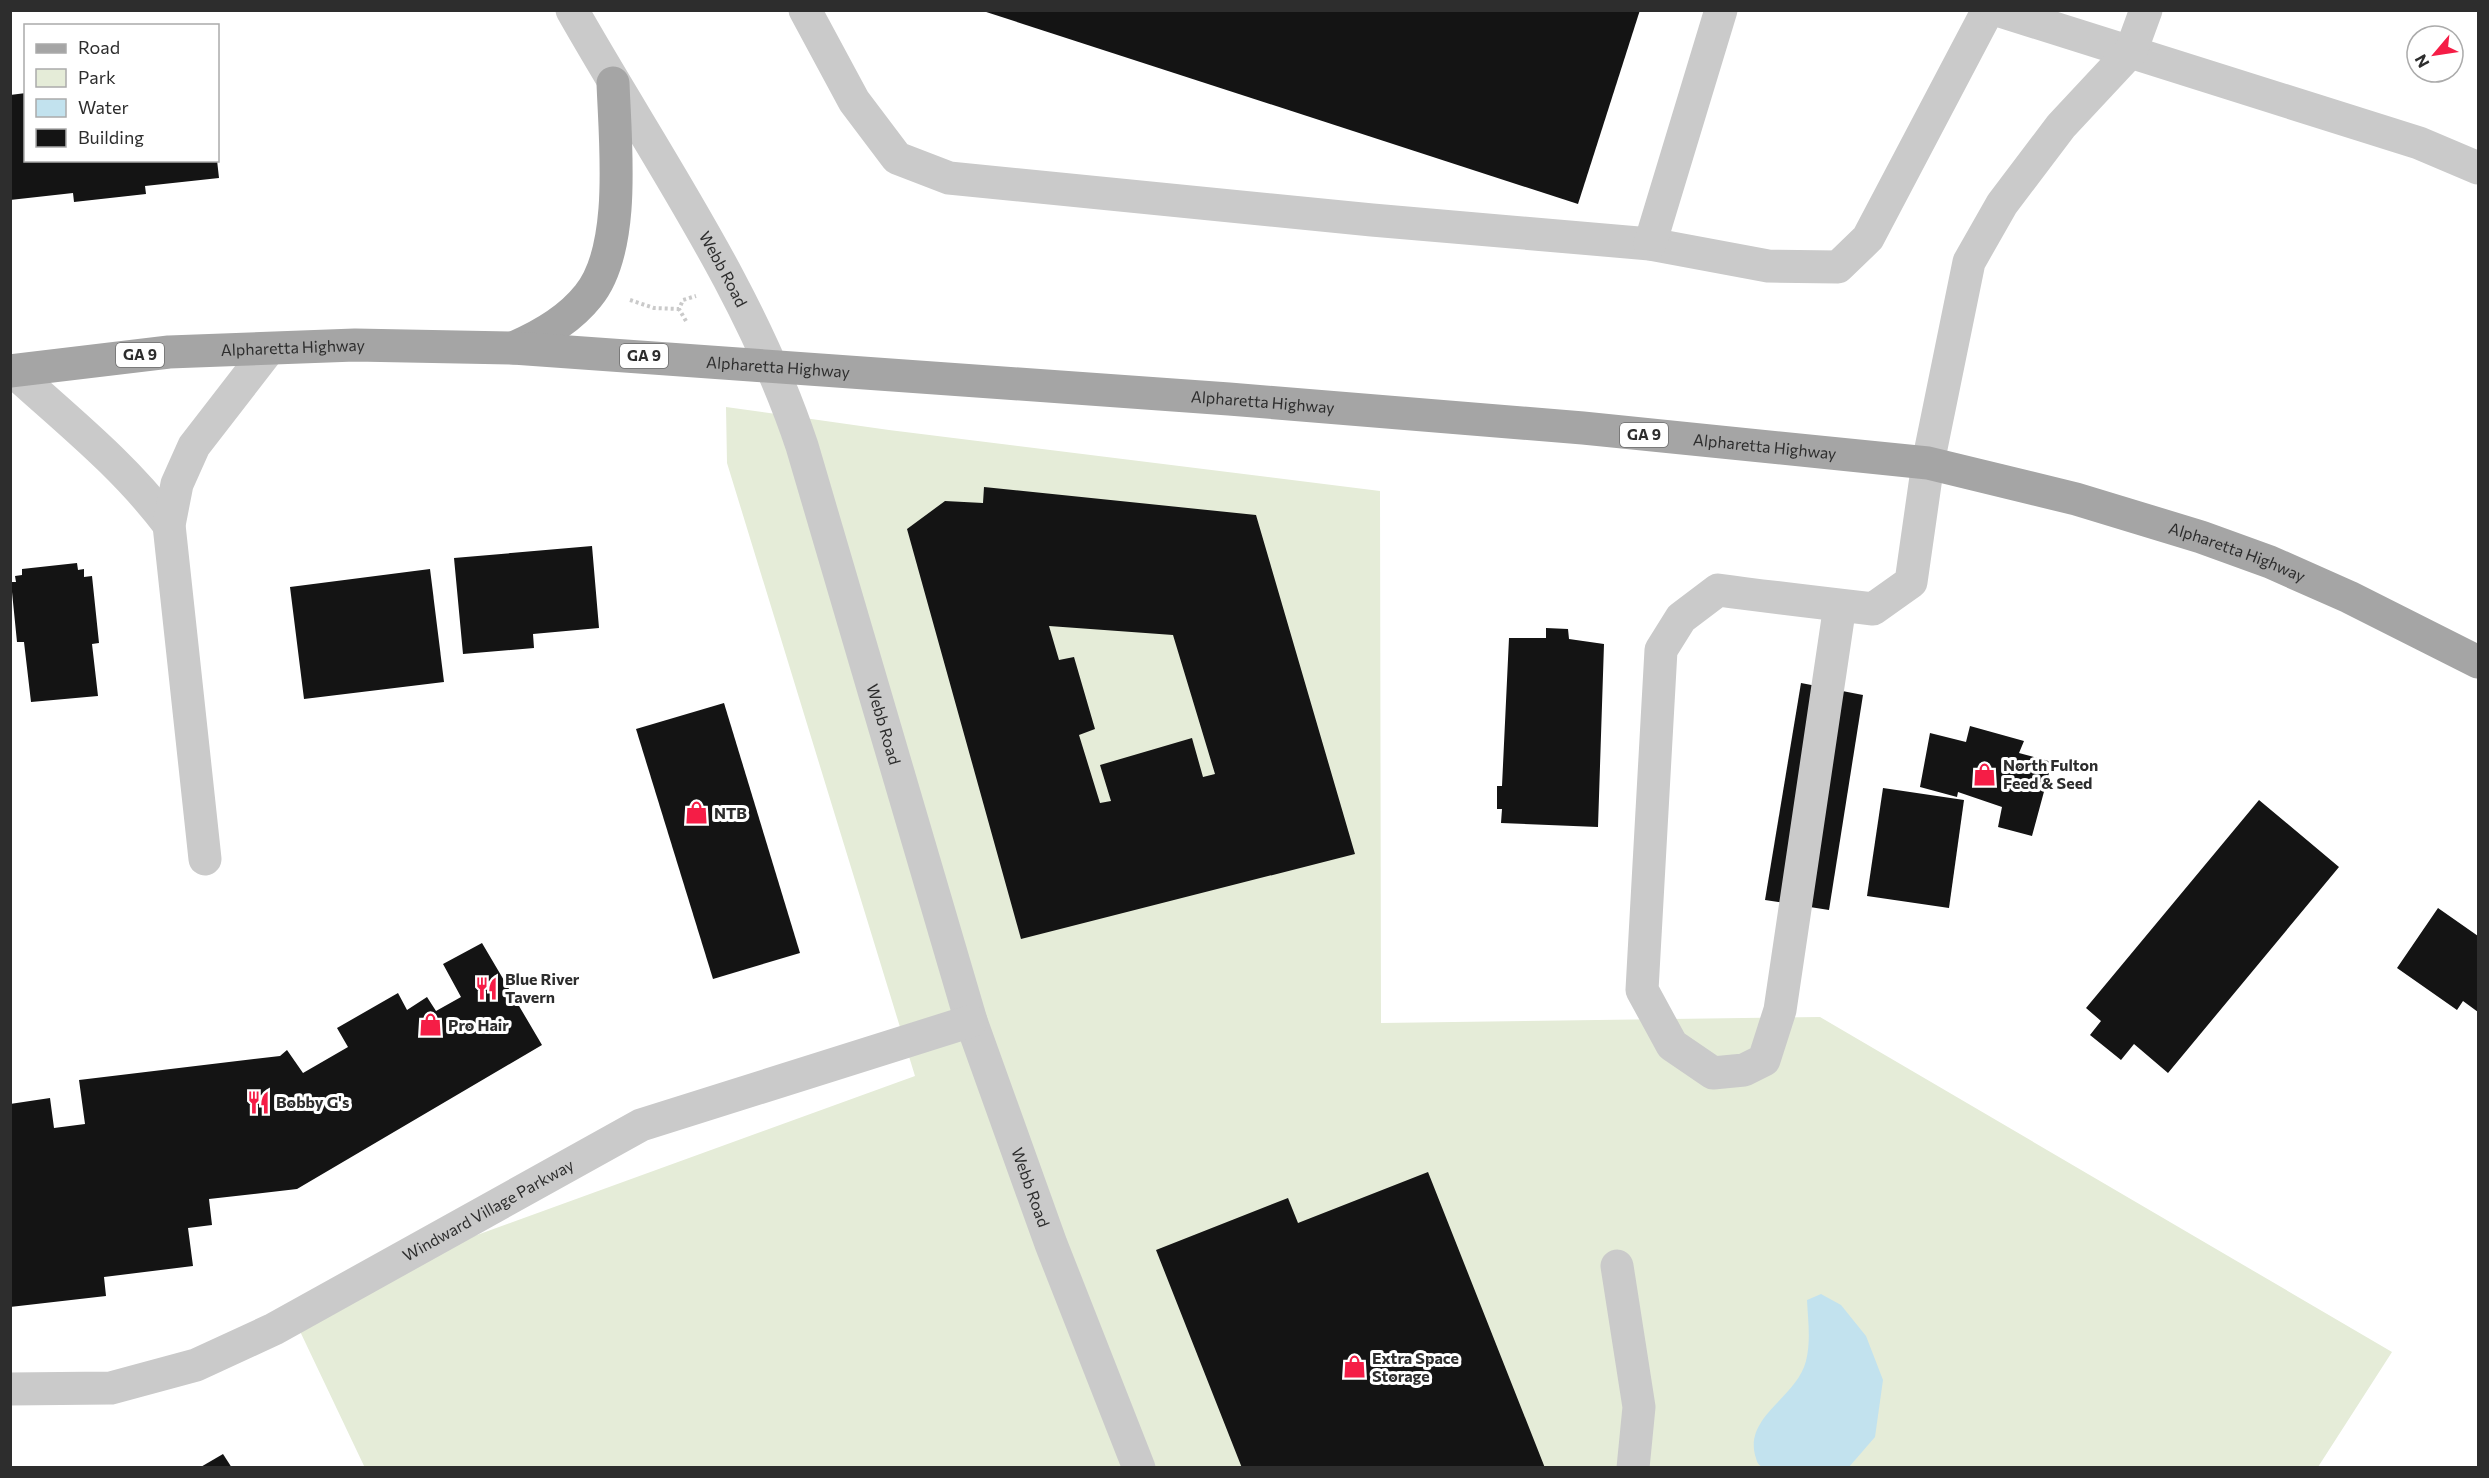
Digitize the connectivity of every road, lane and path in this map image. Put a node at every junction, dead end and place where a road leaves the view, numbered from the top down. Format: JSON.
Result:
{"nodes":[{"id":1,"x":572,"y":10,"type":"edge"},
{"id":2,"x":805,"y":10,"type":"edge"},
{"id":3,"x":1722,"y":10,"type":"edge"},
{"id":4,"x":1988,"y":10,"type":"edge"},
{"id":5,"x":1996,"y":10,"type":"edge"},
{"id":6,"x":2146,"y":10,"type":"edge"},
{"id":7,"x":2131,"y":51,"type":"junction"},
{"id":8,"x":613,"y":83,"type":"junction"},
{"id":9,"x":2478,"y":168,"type":"edge"},
{"id":10,"x":1650,"y":244,"type":"junction"},
{"id":11,"x":698,"y":296,"type":"dead end"},
{"id":12,"x":626,"y":298,"type":"dead end"},
{"id":13,"x":679,"y":309,"type":"junction"},
{"id":14,"x":686,"y":321,"type":"dead end"},
{"id":15,"x":513,"y":348,"type":"junction"},
{"id":16,"x":269,"y":349,"type":"junction"},
{"id":17,"x":774,"y":366,"type":"junction"},
{"id":18,"x":12,"y":371,"type":"edge"},
{"id":19,"x":1928,"y":463,"type":"junction"},
{"id":20,"x":169,"y":525,"type":"junction"},
{"id":21,"x":1840,"y":605,"type":"junction"},
{"id":22,"x":2478,"y":662,"type":"edge"},
{"id":23,"x":205,"y":859,"type":"dead end"},
{"id":24,"x":971,"y":1021,"type":"junction"},
{"id":25,"x":1617,"y":1266,"type":"dead end"},
{"id":26,"x":10,"y":1389,"type":"edge"},
{"id":27,"x":1139,"y":1467,"type":"edge"},
{"id":28,"x":1633,"y":1467,"type":"edge"}],
"edges":[{"from":1,"to":8,"type":"street","name":"Webb Road"},
{"from":2,"to":10,"type":"street"},
{"from":3,"to":10,"type":"street"},
{"from":4,"to":10,"type":"street"},
{"from":5,"to":7,"type":"street"},
{"from":6,"to":7,"type":"street"},
{"from":7,"to":9,"type":"street"},
{"from":7,"to":19,"type":"street"},
{"from":8,"to":15,"type":"main road"},
{"from":8,"to":17,"type":"street","name":"Webb Road"},
{"from":11,"to":13,"type":"path"},
{"from":12,"to":13,"type":"path"},
{"from":13,"to":14,"type":"path"},
{"from":15,"to":16,"type":"main road","name":"Alpharetta Highway","number":"GA 9"},
{"from":15,"to":17,"type":"main road","name":"Alpharetta Highway","number":"GA 9"},
{"from":16,"to":18,"type":"main road","name":"Alpharetta Highway","number":"GA 9"},
{"from":16,"to":20,"type":"street"},
{"from":17,"to":19,"type":"main road","name":"Alpharetta Highway","number":"GA 9"},
{"from":17,"to":24,"type":"street","name":"Webb Road"},
{"from":18,"to":20,"type":"street"},
{"from":19,"to":21,"type":"street"},
{"from":19,"to":22,"type":"main road","name":"Alpharetta Highway","number":"GA 9"},
{"from":20,"to":23,"type":"street"},
{"from":21,"to":21,"type":"street"},
{"from":24,"to":26,"type":"street","name":"Windward Village Parkway"},
{"from":24,"to":27,"type":"street","name":"Webb Road"},
{"from":25,"to":28,"type":"street"}]}
